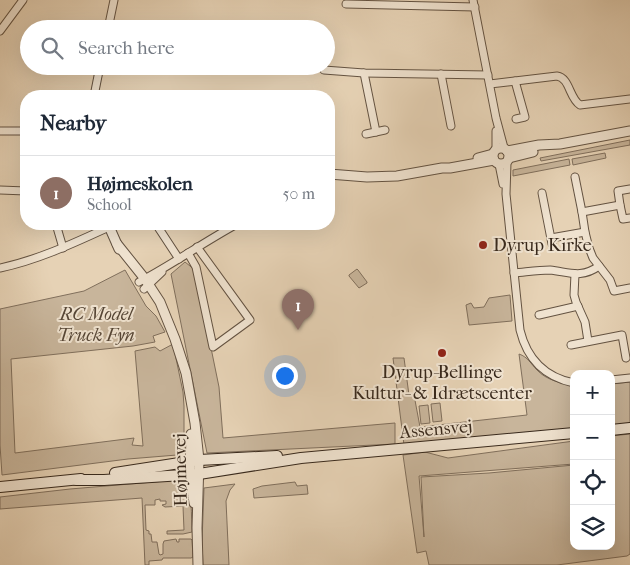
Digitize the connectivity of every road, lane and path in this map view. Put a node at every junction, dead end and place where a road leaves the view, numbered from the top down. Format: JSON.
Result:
{"nodes":[{"id":1,"x":23,"y":0,"type":"edge"},
{"id":2,"x":114,"y":0,"type":"edge"},
{"id":3,"x":474,"y":3,"type":"edge"},
{"id":4,"x":346,"y":4,"type":"dead end"},
{"id":5,"x":110,"y":20,"type":"edge"},
{"id":6,"x":0,"y":31,"type":"edge"},
{"id":7,"x":335,"y":71,"type":"edge"},
{"id":8,"x":364,"y":73,"type":"junction"},
{"id":9,"x":441,"y":74,"type":"junction"},
{"id":10,"x":98,"y":75,"type":"edge"},
{"id":11,"x":488,"y":75,"type":"junction"},
{"id":12,"x":515,"y":81,"type":"junction"},
{"id":13,"x":490,"y":84,"type":"junction"},
{"id":14,"x":95,"y":90,"type":"edge"},
{"id":15,"x":630,"y":99,"type":"edge"},
{"id":16,"x":516,"y":119,"type":"dead end"},
{"id":17,"x":451,"y":126,"type":"dead end"},
{"id":18,"x":385,"y":130,"type":"dead end"},
{"id":19,"x":0,"y":131,"type":"edge"},
{"id":20,"x":20,"y":131,"type":"edge"},
{"id":21,"x":630,"y":131,"type":"edge"},
{"id":22,"x":376,"y":132,"type":"junction"},
{"id":23,"x":366,"y":134,"type":"dead end"},
{"id":24,"x":501,"y":156,"type":"junction"},
{"id":25,"x":335,"y":174,"type":"edge"},
{"id":26,"x":575,"y":177,"type":"dead end"},
{"id":27,"x":630,"y":189,"type":"edge"},
{"id":28,"x":0,"y":190,"type":"edge"},
{"id":29,"x":20,"y":191,"type":"edge"},
{"id":30,"x":542,"y":193,"type":"dead end"},
{"id":31,"x":620,"y":205,"type":"junction"},
{"id":32,"x":582,"y":212,"type":"junction"},
{"id":33,"x":630,"y":218,"type":"edge"},
{"id":34,"x":58,"y":230,"type":"edge"},
{"id":35,"x":98,"y":230,"type":"edge"},
{"id":36,"x":110,"y":230,"type":"edge"},
{"id":37,"x":160,"y":230,"type":"edge"},
{"id":38,"x":227,"y":230,"type":"edge"},
{"id":39,"x":585,"y":232,"type":"junction"},
{"id":40,"x":197,"y":247,"type":"junction"},
{"id":41,"x":63,"y":248,"type":"junction"},
{"id":42,"x":188,"y":253,"type":"junction"},
{"id":43,"x":179,"y":259,"type":"junction"},
{"id":44,"x":599,"y":266,"type":"junction"},
{"id":45,"x":0,"y":268,"type":"edge"},
{"id":46,"x":514,"y":273,"type":"junction"},
{"id":47,"x":575,"y":274,"type":"junction"},
{"id":48,"x":144,"y":284,"type":"junction"},
{"id":49,"x":630,"y":288,"type":"edge"},
{"id":50,"x":578,"y":306,"type":"junction"},
{"id":51,"x":539,"y":315,"type":"dead end"},
{"id":52,"x":588,"y":341,"type":"junction"},
{"id":53,"x":571,"y":345,"type":"dead end"},
{"id":54,"x":626,"y":358,"type":"dead end"},
{"id":55,"x":630,"y":378,"type":"edge"},
{"id":56,"x":615,"y":380,"type":"edge"},
{"id":57,"x":570,"y":382,"type":"edge"},
{"id":58,"x":630,"y":428,"type":"edge"},
{"id":59,"x":615,"y":430,"type":"edge"},
{"id":60,"x":570,"y":433,"type":"edge"},
{"id":61,"x":195,"y":467,"type":"junction"},
{"id":62,"x":76,"y":480,"type":"junction"},
{"id":63,"x":0,"y":487,"type":"edge"},
{"id":64,"x":198,"y":565,"type":"edge"}],
"edges":[{"from":1,"to":6,"type":"street"},
{"from":2,"to":5,"type":"street"},
{"from":3,"to":4,"type":"street"},
{"from":3,"to":11,"type":"street"},
{"from":7,"to":8,"type":"street"},
{"from":8,"to":9,"type":"street"},
{"from":8,"to":22,"type":"street"},
{"from":9,"to":11,"type":"street"},
{"from":9,"to":17,"type":"street"},
{"from":10,"to":14,"type":"street"},
{"from":11,"to":13,"type":"street"},
{"from":12,"to":13,"type":"street"},
{"from":12,"to":15,"type":"street"},
{"from":12,"to":16,"type":"street"},
{"from":13,"to":24,"type":"street"},
{"from":18,"to":22,"type":"street"},
{"from":19,"to":20,"type":"street"},
{"from":21,"to":24,"type":"street"},
{"from":22,"to":23,"type":"street"},
{"from":24,"to":25,"type":"street"},
{"from":24,"to":46,"type":"street"},
{"from":26,"to":32,"type":"street"},
{"from":27,"to":31,"type":"street"},
{"from":28,"to":29,"type":"street"},
{"from":30,"to":39,"type":"street"},
{"from":31,"to":32,"type":"street"},
{"from":31,"to":33,"type":"street"},
{"from":32,"to":39,"type":"street"},
{"from":34,"to":41,"type":"street"},
{"from":35,"to":41,"type":"street"},
{"from":36,"to":48,"type":"street","name":"Højmevej"},
{"from":37,"to":43,"type":"street"},
{"from":38,"to":40,"type":"street"},
{"from":39,"to":44,"type":"street"},
{"from":40,"to":42,"type":"street"},
{"from":40,"to":42,"type":"street"},
{"from":41,"to":45,"type":"street"},
{"from":42,"to":43,"type":"street"},
{"from":43,"to":48,"type":"street"},
{"from":44,"to":47,"type":"street"},
{"from":44,"to":49,"type":"street"},
{"from":46,"to":47,"type":"street"},
{"from":46,"to":57,"type":"street"},
{"from":47,"to":50,"type":"street"},
{"from":48,"to":61,"type":"street","name":"Højmevej"},
{"from":50,"to":51,"type":"street"},
{"from":50,"to":52,"type":"street"},
{"from":52,"to":53,"type":"street"},
{"from":52,"to":54,"type":"street"},
{"from":55,"to":56,"type":"street"},
{"from":58,"to":59,"type":"main road"},
{"from":60,"to":61,"type":"main road","name":"Assensvej"},
{"from":61,"to":62,"type":"main road","name":"Assensvej"},
{"from":61,"to":62,"type":"main road","name":"Assensvej"},
{"from":61,"to":64,"type":"street","name":"Højmevej"},
{"from":62,"to":63,"type":"main road","name":"Assensvej"}]}
